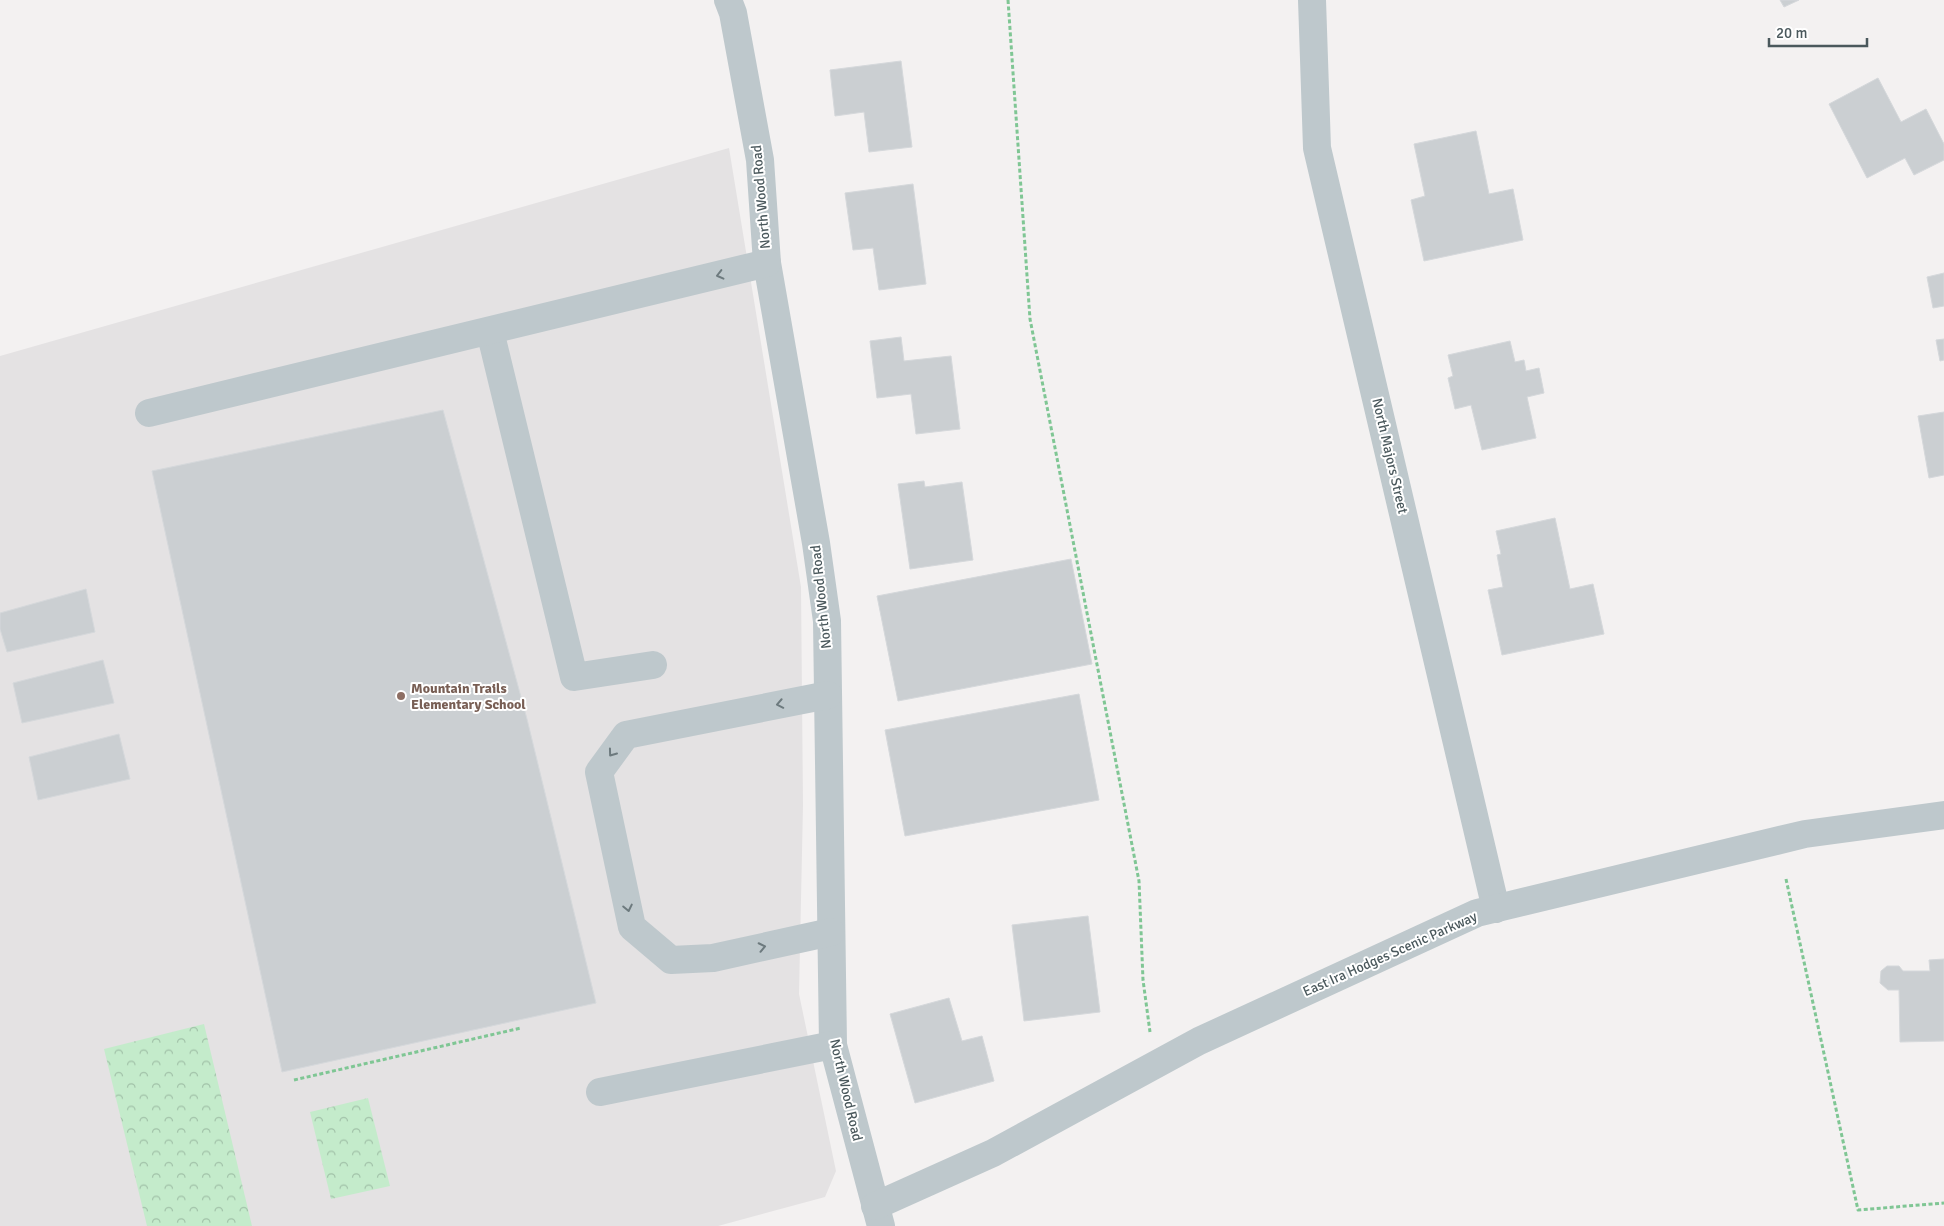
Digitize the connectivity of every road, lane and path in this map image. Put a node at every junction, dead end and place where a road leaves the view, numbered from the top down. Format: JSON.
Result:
{"nodes":[{"id":1,"x":728,"y":0,"type":"edge"},
{"id":2,"x":1008,"y":0,"type":"edge"},
{"id":3,"x":1312,"y":0,"type":"edge"},
{"id":4,"x":767,"y":263,"type":"junction"},
{"id":5,"x":490,"y":330,"type":"junction"},
{"id":6,"x":149,"y":413,"type":"dead end"},
{"id":7,"x":653,"y":666,"type":"dead end"},
{"id":8,"x":828,"y":695,"type":"junction"},
{"id":9,"x":1944,"y":816,"type":"edge"},
{"id":10,"x":1786,"y":879,"type":"dead end"},
{"id":11,"x":1496,"y":909,"type":"junction"},
{"id":12,"x":831,"y":932,"type":"junction"},
{"id":13,"x":521,"y":1028,"type":"dead end"},
{"id":14,"x":1150,"y":1034,"type":"dead end"},
{"id":15,"x":833,"y":1045,"type":"junction"},
{"id":16,"x":294,"y":1080,"type":"dead end"},
{"id":17,"x":600,"y":1092,"type":"dead end"},
{"id":18,"x":1944,"y":1202,"type":"edge"},
{"id":19,"x":878,"y":1216,"type":"edge"}],
"edges":[{"from":1,"to":4,"type":"street","name":"North Wood Road"},
{"from":2,"to":14,"type":"path"},
{"from":3,"to":11,"type":"street","name":"North Majors Street"},
{"from":4,"to":5,"type":"street","one_way":true},
{"from":4,"to":8,"type":"street","name":"North Wood Road"},
{"from":5,"to":6,"type":"street"},
{"from":5,"to":7,"type":"street"},
{"from":8,"to":12,"type":"street","name":"North Wood Road"},
{"from":8,"to":12,"type":"street","one_way":true},
{"from":9,"to":11,"type":"street","name":"East Ira Hodges Scenic Parkway"},
{"from":10,"to":18,"type":"path"},
{"from":11,"to":19,"type":"street","name":"East Ira Hodges Scenic Parkway"},
{"from":12,"to":15,"type":"street","name":"North Wood Road"},
{"from":13,"to":16,"type":"path"},
{"from":15,"to":17,"type":"street"},
{"from":15,"to":19,"type":"street","name":"North Wood Road"}]}
